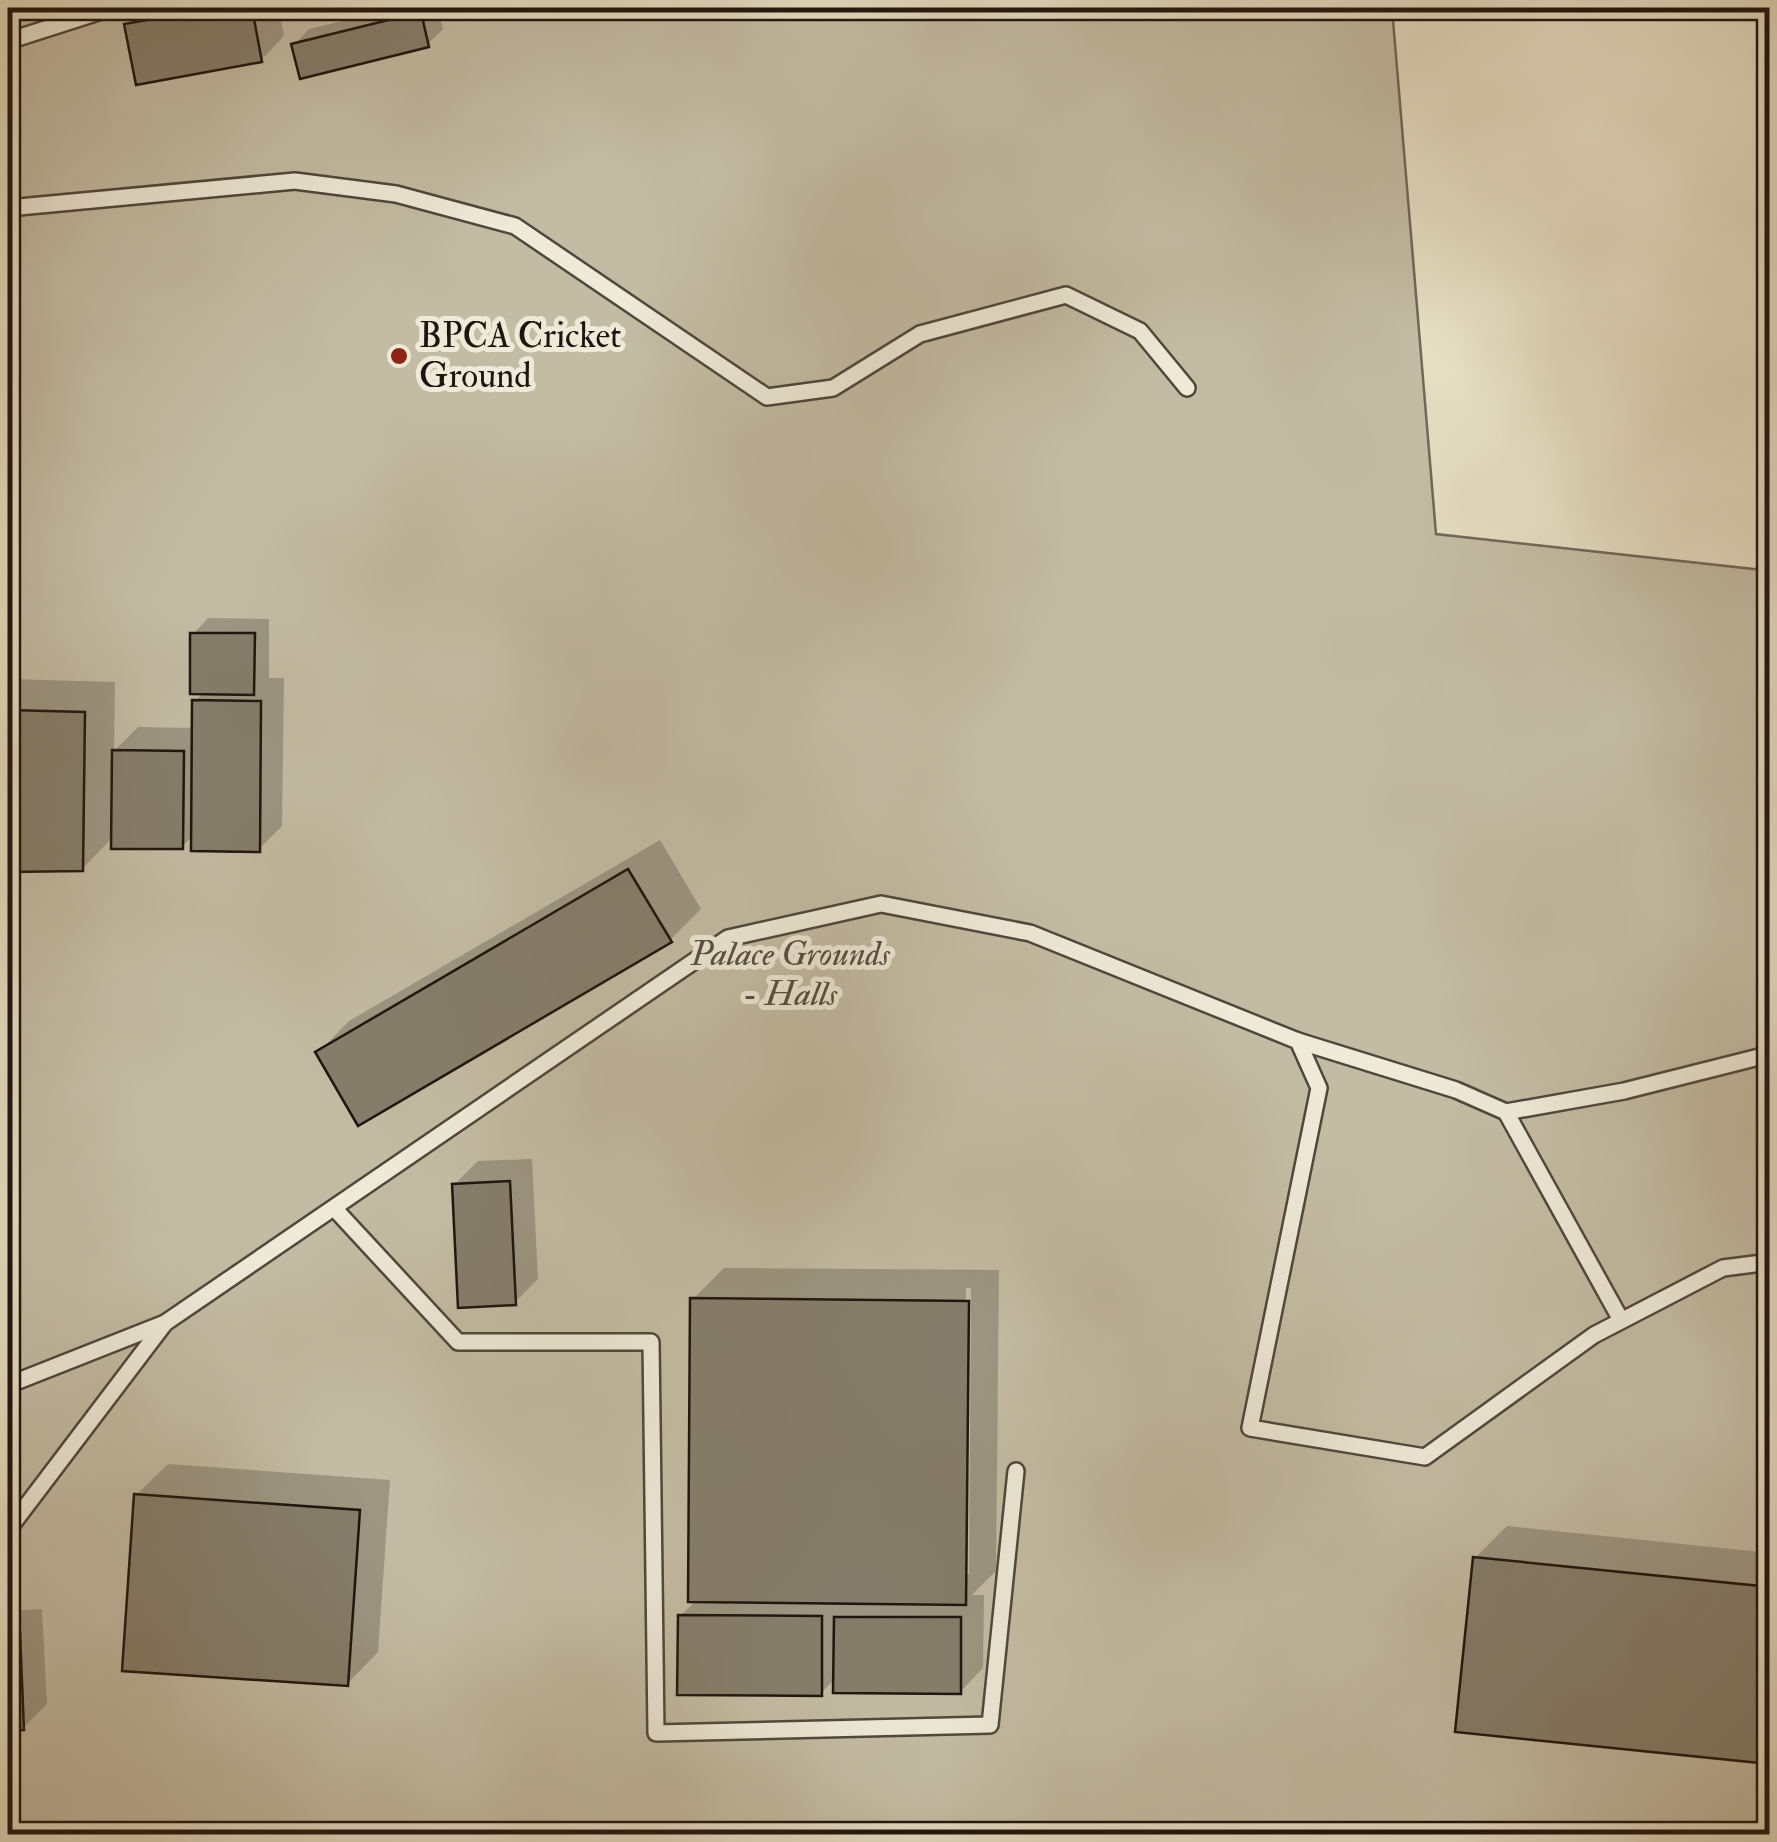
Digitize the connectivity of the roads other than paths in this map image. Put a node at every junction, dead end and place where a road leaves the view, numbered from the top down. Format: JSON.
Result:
{"nodes":[{"id":1,"x":111,"y":8,"type":"edge"},
{"id":2,"x":8,"y":40,"type":"edge"},
{"id":3,"x":8,"y":208,"type":"edge"},
{"id":4,"x":1187,"y":388,"type":"dead end"},
{"id":5,"x":1298,"y":1041,"type":"junction"},
{"id":6,"x":1770,"y":1058,"type":"edge"},
{"id":7,"x":1506,"y":1112,"type":"junction"},
{"id":8,"x":334,"y":1208,"type":"junction"},
{"id":9,"x":1770,"y":1262,"type":"edge"},
{"id":10,"x":1622,"y":1320,"type":"junction"},
{"id":11,"x":165,"y":1323,"type":"junction"},
{"id":12,"x":8,"y":1385,"type":"edge"},
{"id":13,"x":1016,"y":1471,"type":"dead end"},
{"id":14,"x":8,"y":1530,"type":"edge"}],
"edges":[{"from":1,"to":2,"type":"lane"},
{"from":3,"to":4,"type":"lane"},
{"from":5,"to":7,"type":"lane"},
{"from":5,"to":8,"type":"lane"},
{"from":5,"to":10,"type":"lane"},
{"from":6,"to":7,"type":"lane"},
{"from":7,"to":10,"type":"lane"},
{"from":8,"to":11,"type":"lane"},
{"from":8,"to":13,"type":"lane"},
{"from":9,"to":10,"type":"lane"},
{"from":11,"to":12,"type":"lane"},
{"from":11,"to":14,"type":"lane"}]}
